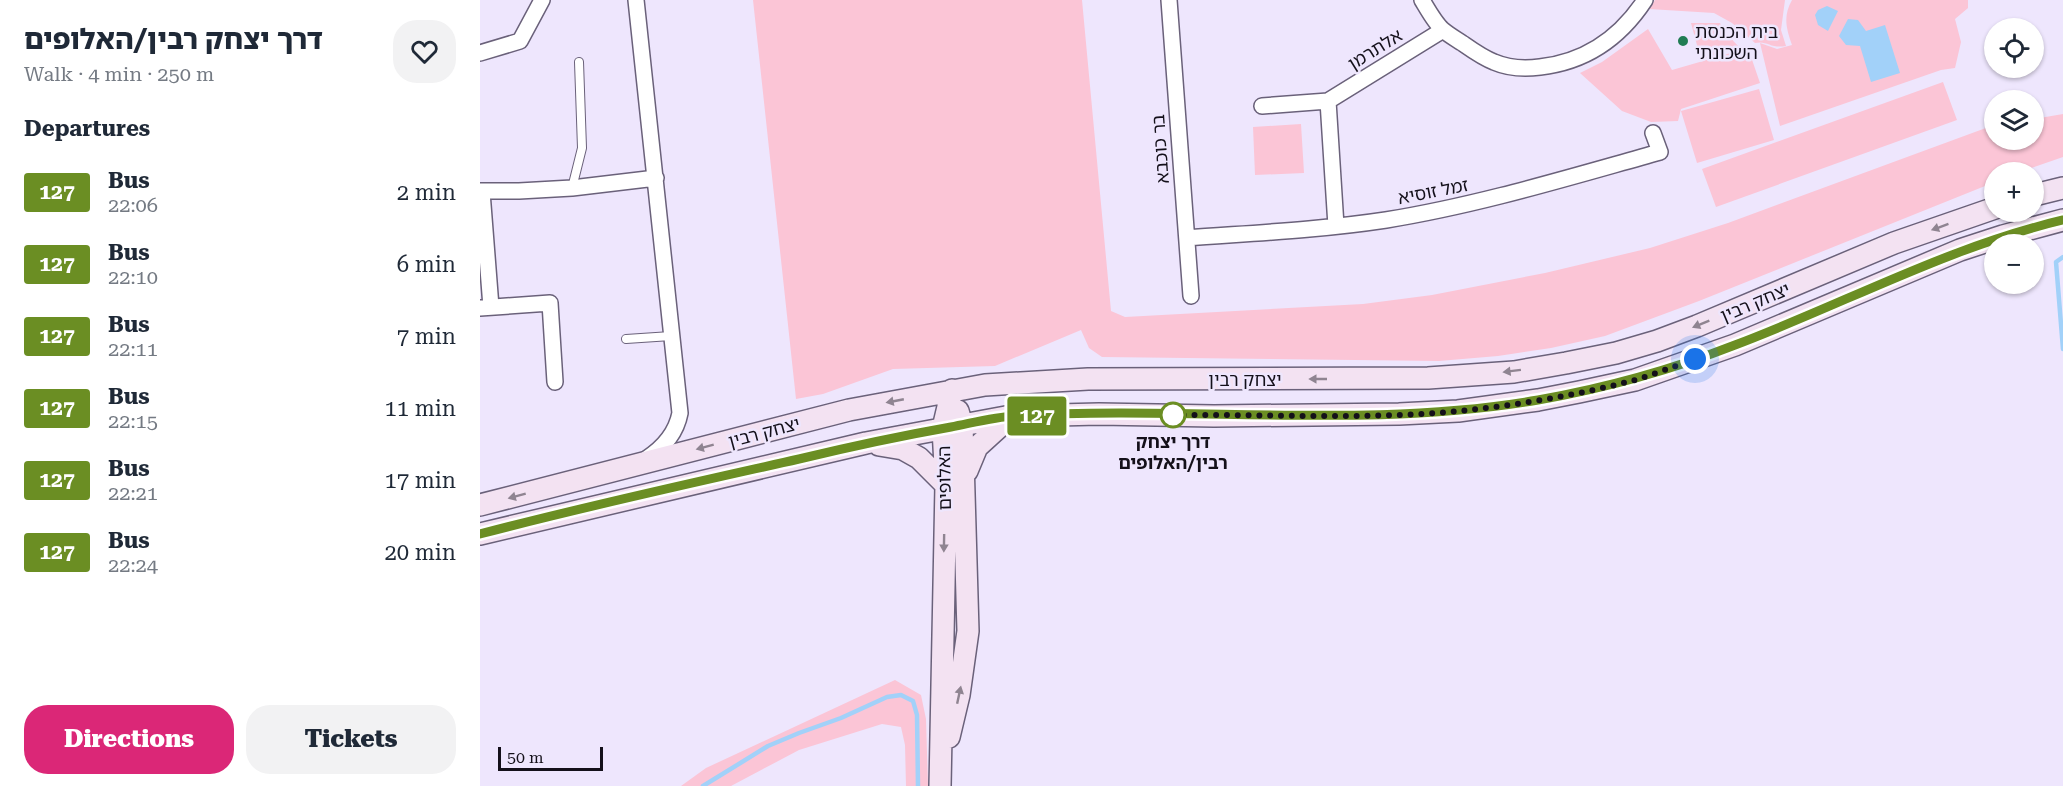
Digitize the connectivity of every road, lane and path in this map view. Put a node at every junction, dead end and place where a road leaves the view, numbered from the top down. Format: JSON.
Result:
{"nodes":[{"id":1,"x":542,"y":0,"type":"edge"},
{"id":2,"x":636,"y":0,"type":"edge"},
{"id":3,"x":1169,"y":0,"type":"edge"},
{"id":4,"x":1422,"y":0,"type":"edge"},
{"id":5,"x":1640,"y":2,"type":"edge"},
{"id":6,"x":1443,"y":30,"type":"junction"},
{"id":7,"x":480,"y":53,"type":"edge"},
{"id":8,"x":579,"y":62,"type":"dead end"},
{"id":9,"x":1328,"y":101,"type":"junction"},
{"id":10,"x":1262,"y":106,"type":"dead end"},
{"id":11,"x":1653,"y":133,"type":"dead end"},
{"id":12,"x":656,"y":178,"type":"junction"},
{"id":13,"x":572,"y":188,"type":"junction"},
{"id":14,"x":2063,"y":188,"type":"edge"},
{"id":15,"x":481,"y":191,"type":"edge"},
{"id":16,"x":2044,"y":193,"type":"edge"},
{"id":17,"x":1984,"y":211,"type":"edge"},
{"id":18,"x":2063,"y":220,"type":"edge"},
{"id":19,"x":1336,"y":226,"type":"junction"},
{"id":20,"x":1187,"y":238,"type":"junction"},
{"id":21,"x":1191,"y":296,"type":"dead end"},
{"id":22,"x":486,"y":307,"type":"edge"},
{"id":23,"x":671,"y":336,"type":"junction"},
{"id":24,"x":627,"y":339,"type":"dead end"},
{"id":25,"x":555,"y":382,"type":"dead end"},
{"id":26,"x":952,"y":390,"type":"junction"},
{"id":27,"x":1011,"y":416,"type":"junction"},
{"id":28,"x":953,"y":426,"type":"junction"},
{"id":29,"x":866,"y":443,"type":"junction"},
{"id":30,"x":636,"y":465,"type":"junction"},
{"id":31,"x":955,"y":481,"type":"junction"},
{"id":32,"x":480,"y":506,"type":"edge"},
{"id":33,"x":480,"y":534,"type":"edge"},
{"id":34,"x":940,"y":779,"type":"edge"}],
"edges":[{"from":1,"to":7,"type":"street"},
{"from":2,"to":12,"type":"street"},
{"from":3,"to":20,"type":"street","name":"בר כוכבא"},
{"from":4,"to":6,"type":"street"},
{"from":5,"to":6,"type":"street"},
{"from":6,"to":9,"type":"street","name":"אלתרמן"},
{"from":8,"to":13,"type":"lane"},
{"from":9,"to":10,"type":"street","name":"אלתרמן"},
{"from":9,"to":19,"type":"street"},
{"from":11,"to":19,"type":"street","name":"זמל זוסיא"},
{"from":12,"to":13,"type":"street"},
{"from":12,"to":23,"type":"street"},
{"from":13,"to":15,"type":"street"},
{"from":14,"to":16,"type":"main road"},
{"from":15,"to":22,"type":"street"},
{"from":17,"to":26,"type":"main road","name":"יצחק רבין","one_way":true},
{"from":18,"to":27,"type":"main road","name":"יצחק רבין"},
{"from":19,"to":20,"type":"street","name":"זמל זוסיא"},
{"from":20,"to":21,"type":"street","name":"בר כוכבא"},
{"from":22,"to":25,"type":"street"},
{"from":23,"to":24,"type":"lane"},
{"from":23,"to":30,"type":"street"},
{"from":26,"to":28,"type":"main road","name":"האלופים"},
{"from":26,"to":30,"type":"main road","name":"יצחק רבין","one_way":true},
{"from":27,"to":28,"type":"main road","name":"יצחק רבין"},
{"from":27,"to":31,"type":"main road"},
{"from":28,"to":29,"type":"main road","name":"יצחק רבין"},
{"from":28,"to":31,"type":"main road","name":"האלופים"},
{"from":29,"to":31,"type":"main road"},
{"from":29,"to":33,"type":"main road","name":"יצחק רבין"},
{"from":30,"to":32,"type":"main road","name":"יצחק רבין","one_way":true},
{"from":31,"to":34,"type":"main road","name":"האלופים"}]}
